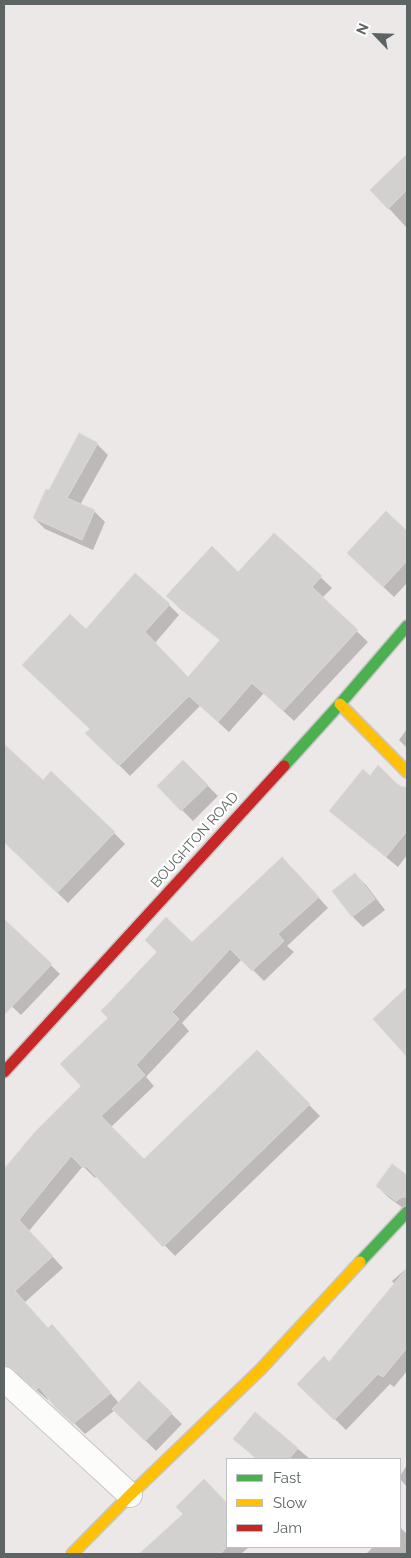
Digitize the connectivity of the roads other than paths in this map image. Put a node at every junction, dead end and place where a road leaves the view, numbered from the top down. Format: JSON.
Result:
{"nodes":[{"id":1,"x":407,"y":626,"type":"edge"},
{"id":2,"x":340,"y":704,"type":"junction"},
{"id":3,"x":407,"y":772,"type":"edge"},
{"id":4,"x":4,"y":1072,"type":"edge"},
{"id":5,"x":407,"y":1212,"type":"edge"},
{"id":6,"x":4,"y":1378,"type":"edge"},
{"id":7,"x":130,"y":1495,"type":"junction"},
{"id":8,"x":72,"y":1554,"type":"edge"}],
"edges":[{"from":1,"to":2,"type":"main road","name":"BOUGHTON ROAD"},
{"from":2,"to":3,"type":"main road"},
{"from":2,"to":4,"type":"main road","name":"BOUGHTON ROAD"},
{"from":5,"to":7,"type":"main road"},
{"from":6,"to":7,"type":"street"},
{"from":7,"to":8,"type":"main road"}]}
